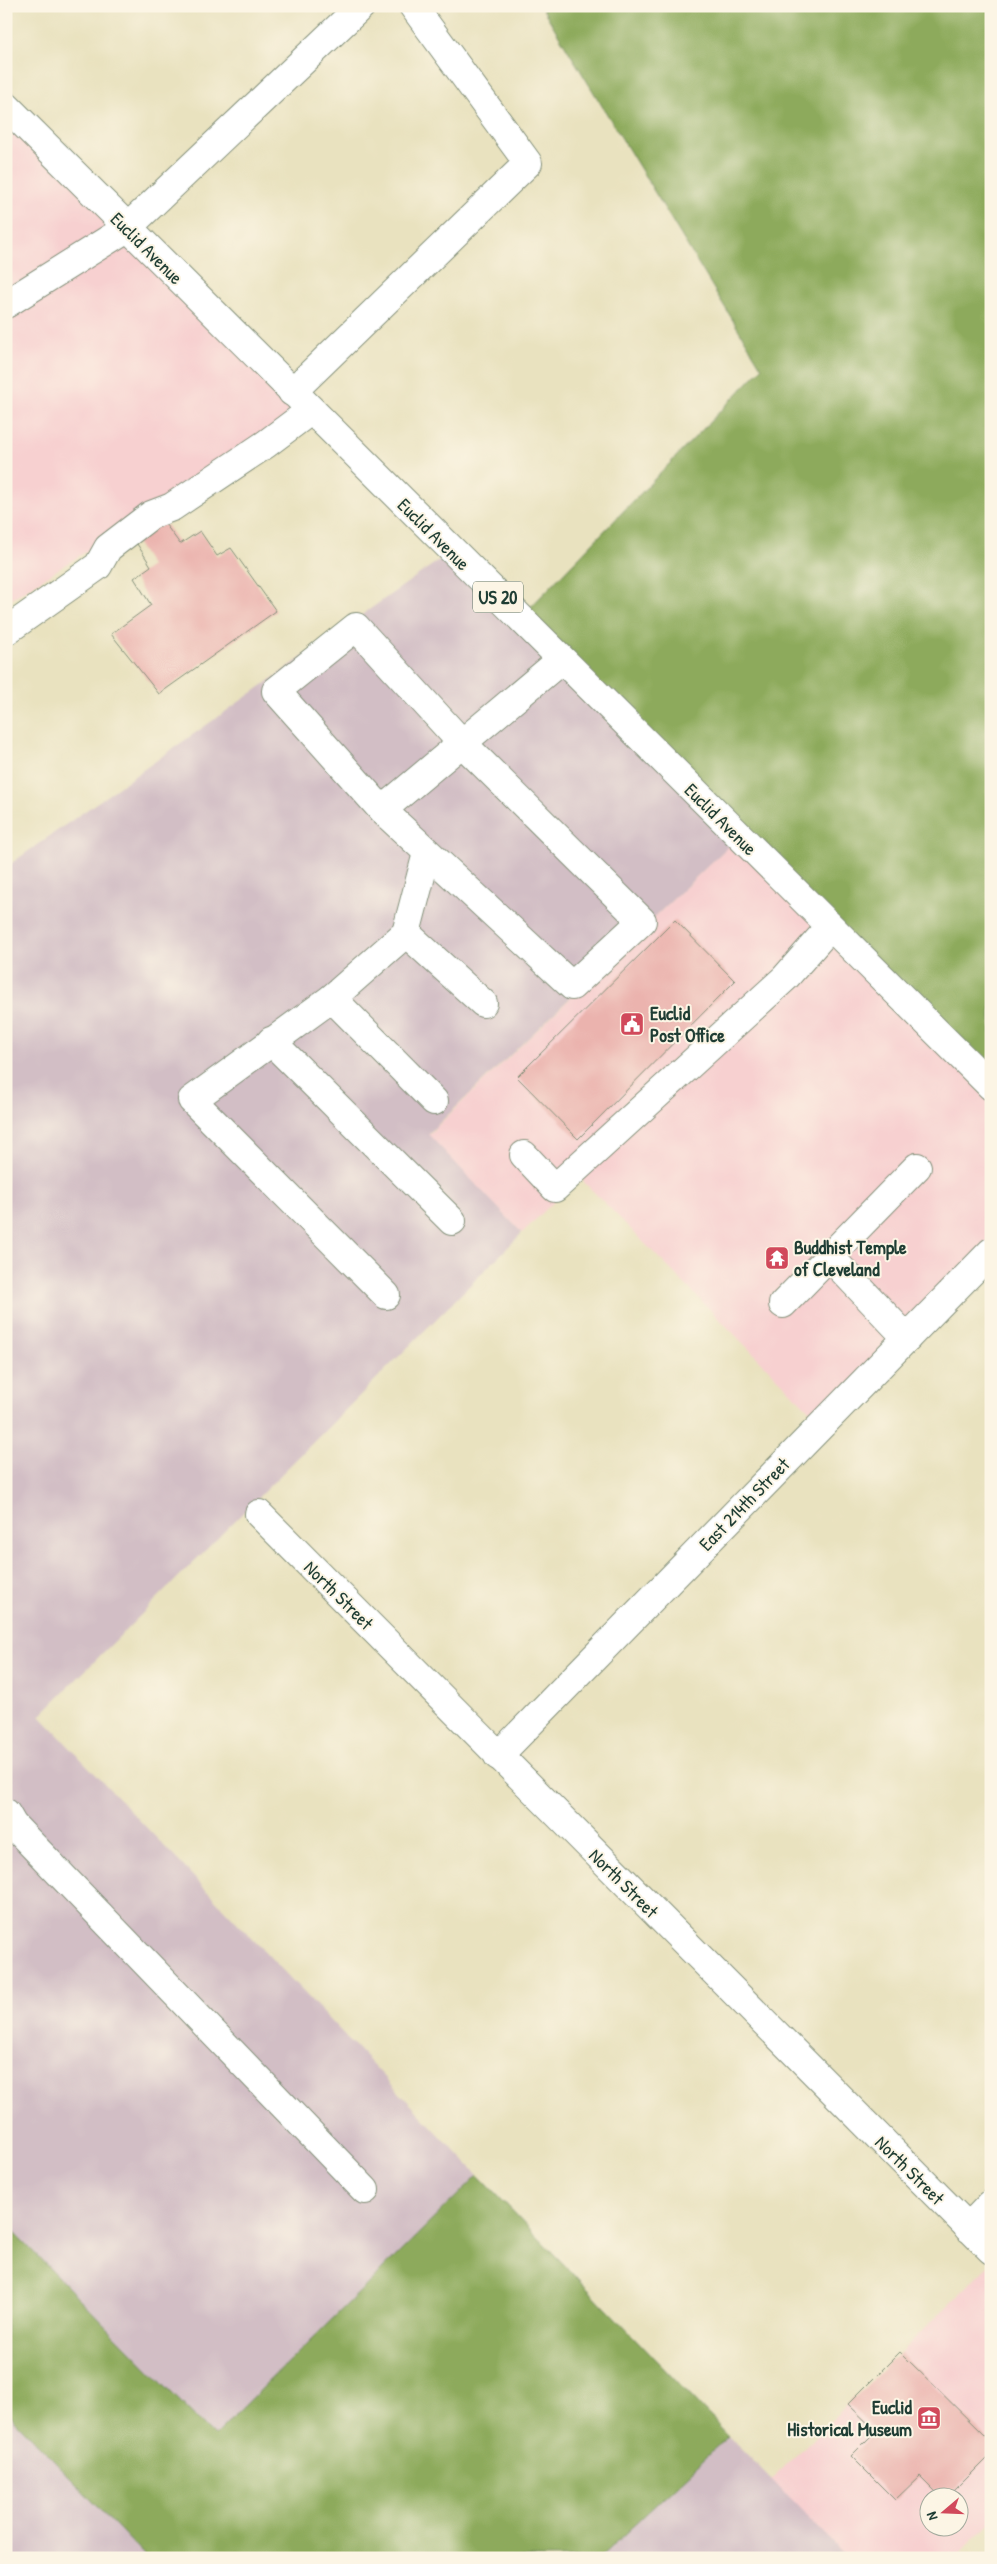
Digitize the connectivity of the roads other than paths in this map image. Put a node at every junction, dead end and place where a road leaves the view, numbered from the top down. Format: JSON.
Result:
{"nodes":[{"id":1,"x":361,"y":6,"type":"edge"},
{"id":2,"x":413,"y":6,"type":"edge"},
{"id":3,"x":8,"y":110,"type":"edge"},
{"id":4,"x":127,"y":228,"type":"junction"},
{"id":5,"x":6,"y":304,"type":"edge"},
{"id":6,"x":301,"y":401,"type":"junction"},
{"id":7,"x":6,"y":631,"type":"edge"},
{"id":8,"x":561,"y":660,"type":"junction"},
{"id":9,"x":462,"y":743,"type":"junction"},
{"id":10,"x":382,"y":810,"type":"junction"},
{"id":11,"x":427,"y":853,"type":"junction"},
{"id":12,"x":830,"y":927,"type":"junction"},
{"id":13,"x":406,"y":933,"type":"junction"},
{"id":14,"x":332,"y":998,"type":"junction"},
{"id":15,"x":483,"y":1003,"type":"dead end"},
{"id":16,"x":271,"y":1041,"type":"junction"},
{"id":17,"x":991,"y":1086,"type":"edge"},
{"id":18,"x":434,"y":1101,"type":"dead end"},
{"id":19,"x":524,"y":1155,"type":"dead end"},
{"id":20,"x":917,"y":1167,"type":"dead end"},
{"id":21,"x":452,"y":1221,"type":"dead end"},
{"id":22,"x":991,"y":1252,"type":"edge"},
{"id":23,"x":830,"y":1257,"type":"junction"},
{"id":24,"x":386,"y":1295,"type":"dead end"},
{"id":25,"x":784,"y":1304,"type":"dead end"},
{"id":26,"x":907,"y":1338,"type":"junction"},
{"id":27,"x":260,"y":1514,"type":"dead end"},
{"id":28,"x":498,"y":1756,"type":"junction"},
{"id":29,"x":6,"y":1813,"type":"edge"},
{"id":30,"x":365,"y":2190,"type":"dead end"},
{"id":31,"x":991,"y":2204,"type":"edge"},
{"id":32,"x":968,"y":2228,"type":"junction"},
{"id":33,"x":991,"y":2250,"type":"edge"}],
"edges":[{"from":1,"to":4,"type":"street"},
{"from":2,"to":6,"type":"street"},
{"from":3,"to":4,"type":"street","name":"Euclid Avenue","number":"US 20"},
{"from":4,"to":5,"type":"street"},
{"from":4,"to":6,"type":"street","name":"Euclid Avenue","number":"US 20"},
{"from":6,"to":7,"type":"street"},
{"from":6,"to":8,"type":"street","name":"Euclid Avenue","number":"US 20"},
{"from":8,"to":9,"type":"street"},
{"from":8,"to":12,"type":"street","name":"Euclid Avenue","number":"US 20"},
{"from":9,"to":10,"type":"street"},
{"from":9,"to":10,"type":"street"},
{"from":9,"to":11,"type":"street"},
{"from":10,"to":11,"type":"street"},
{"from":11,"to":13,"type":"street"},
{"from":12,"to":17,"type":"street","name":"Euclid Avenue","number":"US 20"},
{"from":12,"to":19,"type":"street"},
{"from":13,"to":14,"type":"street"},
{"from":13,"to":15,"type":"street"},
{"from":14,"to":16,"type":"street"},
{"from":14,"to":18,"type":"street"},
{"from":16,"to":21,"type":"street"},
{"from":16,"to":24,"type":"street"},
{"from":20,"to":23,"type":"street"},
{"from":22,"to":26,"type":"street","name":"East 214th Street"},
{"from":23,"to":25,"type":"street"},
{"from":23,"to":26,"type":"street"},
{"from":26,"to":28,"type":"street","name":"East 214th Street"},
{"from":27,"to":28,"type":"street","name":"North Street"},
{"from":28,"to":32,"type":"street","name":"North Street"},
{"from":29,"to":30,"type":"street"},
{"from":31,"to":32,"type":"street"},
{"from":32,"to":33,"type":"street","name":"North Street"}]}
